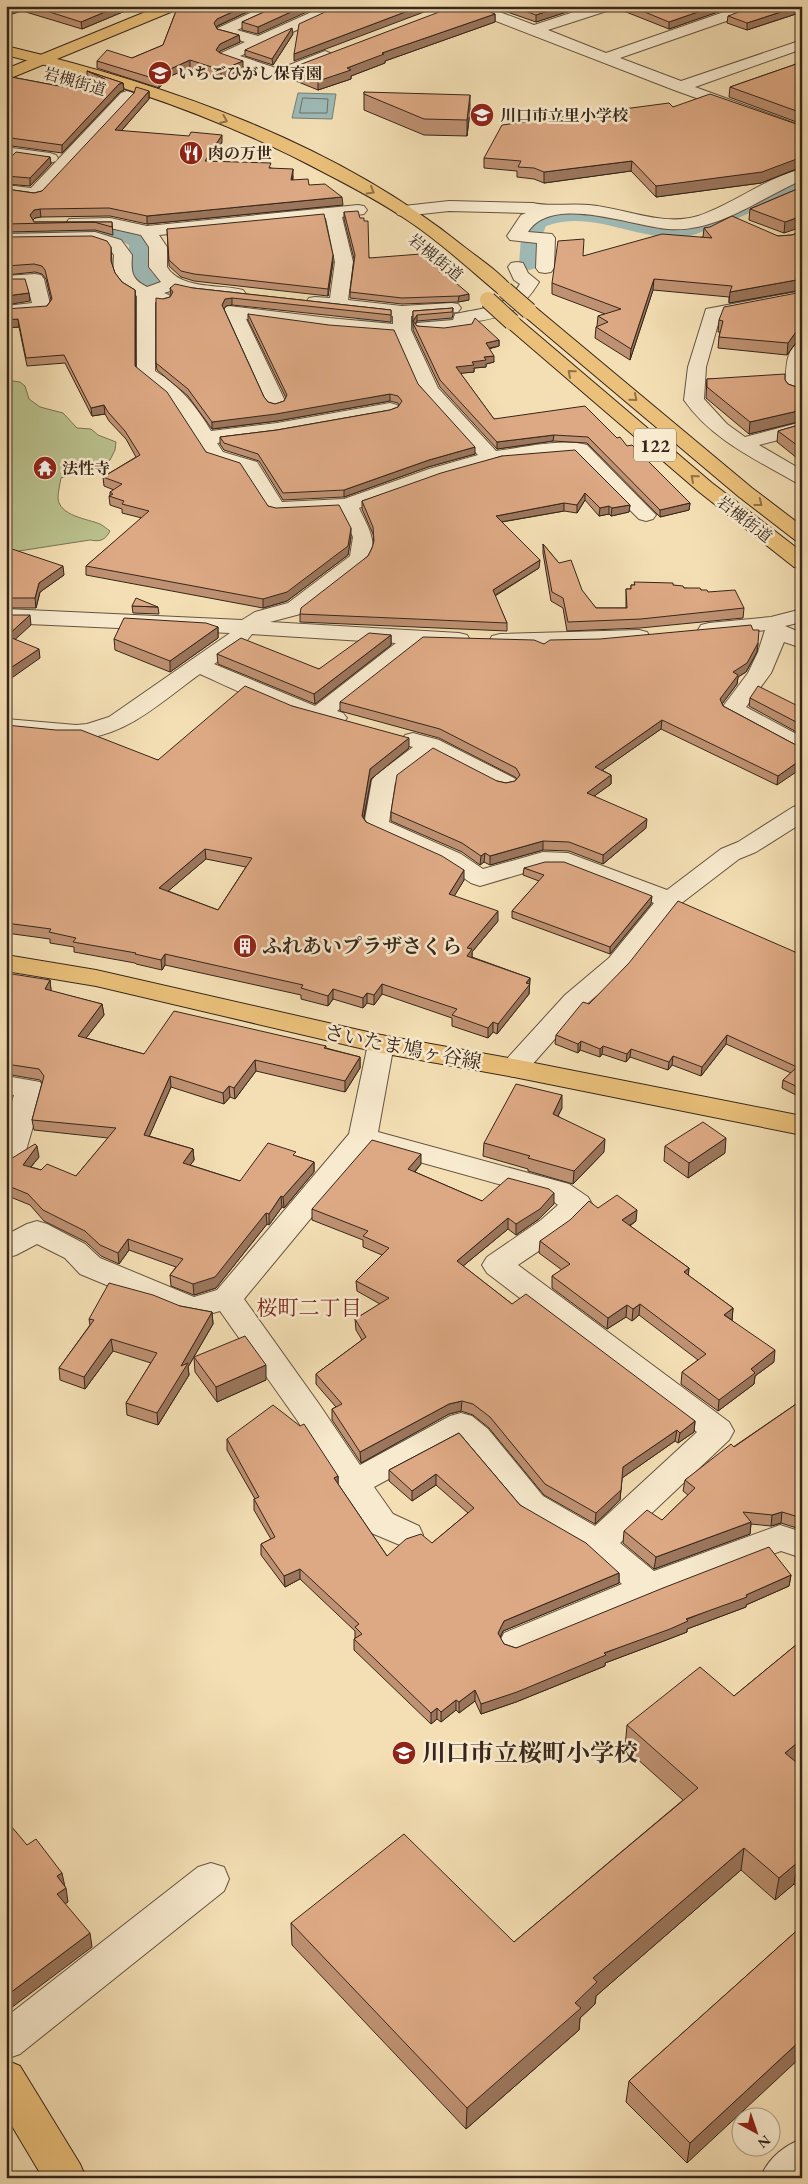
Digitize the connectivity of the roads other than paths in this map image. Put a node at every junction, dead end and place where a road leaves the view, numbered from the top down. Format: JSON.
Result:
{"nodes":[{"id":1,"x":173,"y":6,"type":"edge"},
{"id":2,"x":277,"y":6,"type":"edge"},
{"id":3,"x":338,"y":6,"type":"edge"},
{"id":4,"x":470,"y":6,"type":"edge"},
{"id":5,"x":608,"y":6,"type":"edge"},
{"id":6,"x":756,"y":6,"type":"edge"},
{"id":7,"x":534,"y":30,"type":"junction"},
{"id":8,"x":258,"y":42,"type":"junction"},
{"id":9,"x":802,"y":44,"type":"edge"},
{"id":10,"x":6,"y":50,"type":"edge"},
{"id":11,"x":341,"y":50,"type":"edge"},
{"id":12,"x":778,"y":52,"type":"junction"},
{"id":13,"x":605,"y":58,"type":"junction"},
{"id":14,"x":46,"y":60,"type":"junction"},
{"id":15,"x":802,"y":61,"type":"edge"},
{"id":16,"x":6,"y":62,"type":"edge"},
{"id":17,"x":26,"y":66,"type":"junction"},
{"id":18,"x":6,"y":75,"type":"edge"},
{"id":19,"x":680,"y":87,"type":"junction"},
{"id":20,"x":127,"y":96,"type":"junction"},
{"id":21,"x":802,"y":131,"type":"edge"},
{"id":22,"x":6,"y":159,"type":"edge"},
{"id":23,"x":67,"y":160,"type":"junction"},
{"id":24,"x":802,"y":174,"type":"edge"},
{"id":25,"x":6,"y":190,"type":"edge"},
{"id":26,"x":802,"y":191,"type":"edge"},
{"id":27,"x":358,"y":210,"type":"edge"},
{"id":28,"x":540,"y":212,"type":"junction"},
{"id":29,"x":333,"y":213,"type":"junction"},
{"id":30,"x":715,"y":214,"type":"junction"},
{"id":31,"x":394,"y":219,"type":"junction"},
{"id":32,"x":739,"y":223,"type":"junction"},
{"id":33,"x":41,"y":224,"type":"edge"},
{"id":34,"x":147,"y":231,"type":"junction"},
{"id":35,"x":532,"y":237,"type":"junction"},
{"id":36,"x":6,"y":240,"type":"edge"},
{"id":37,"x":544,"y":268,"type":"dead end"},
{"id":38,"x":6,"y":281,"type":"edge"},
{"id":39,"x":174,"y":283,"type":"junction"},
{"id":40,"x":146,"y":294,"type":"junction"},
{"id":41,"x":481,"y":294,"type":"dead end"},
{"id":42,"x":252,"y":295,"type":"edge"},
{"id":43,"x":802,"y":296,"type":"edge"},
{"id":44,"x":300,"y":300,"type":"edge"},
{"id":45,"x":338,"y":304,"type":"junction"},
{"id":46,"x":452,"y":308,"type":"edge"},
{"id":47,"x":6,"y":311,"type":"edge"},
{"id":48,"x":233,"y":312,"type":"junction"},
{"id":49,"x":402,"y":323,"type":"junction"},
{"id":50,"x":802,"y":348,"type":"edge"},
{"id":51,"x":802,"y":394,"type":"edge"},
{"id":52,"x":276,"y":403,"type":"edge"},
{"id":53,"x":390,"y":409,"type":"edge"},
{"id":54,"x":802,"y":428,"type":"edge"},
{"id":55,"x":206,"y":438,"type":"junction"},
{"id":56,"x":742,"y":444,"type":"junction"},
{"id":57,"x":491,"y":458,"type":"junction"},
{"id":58,"x":802,"y":478,"type":"edge"},
{"id":59,"x":347,"y":505,"type":"junction"},
{"id":60,"x":646,"y":514,"type":"dead end"},
{"id":61,"x":802,"y":536,"type":"edge"},
{"id":62,"x":802,"y":562,"type":"edge"},
{"id":63,"x":802,"y":615,"type":"edge"},
{"id":64,"x":6,"y":616,"type":"edge"},
{"id":65,"x":246,"y":627,"type":"junction"},
{"id":66,"x":774,"y":627,"type":"junction"},
{"id":67,"x":686,"y":633,"type":"edge"},
{"id":68,"x":659,"y":635,"type":"edge"},
{"id":69,"x":416,"y":638,"type":"junction"},
{"id":70,"x":802,"y":641,"type":"edge"},
{"id":71,"x":199,"y":666,"type":"junction"},
{"id":72,"x":319,"y":714,"type":"junction"},
{"id":73,"x":356,"y":724,"type":"edge"},
{"id":74,"x":6,"y":726,"type":"edge"},
{"id":75,"x":394,"y":735,"type":"edge"},
{"id":76,"x":431,"y":745,"type":"junction"},
{"id":77,"x":802,"y":746,"type":"edge"},
{"id":78,"x":506,"y":783,"type":"edge"},
{"id":79,"x":802,"y":812,"type":"edge"},
{"id":80,"x":670,"y":900,"type":"junction"},
{"id":81,"x":6,"y":963,"type":"edge"},
{"id":82,"x":381,"y":1044,"type":"junction"},
{"id":83,"x":514,"y":1068,"type":"junction"},
{"id":84,"x":6,"y":1085,"type":"edge"},
{"id":85,"x":802,"y":1126,"type":"edge"},
{"id":86,"x":363,"y":1136,"type":"junction"},
{"id":87,"x":11,"y":1154,"type":"dead end"},
{"id":88,"x":6,"y":1248,"type":"edge"},
{"id":89,"x":227,"y":1298,"type":"junction"},
{"id":90,"x":355,"y":1482,"type":"junction"},
{"id":91,"x":407,"y":1535,"type":"dead end"},
{"id":92,"x":598,"y":1543,"type":"junction"},
{"id":93,"x":802,"y":1545,"type":"edge"},
{"id":94,"x":649,"y":1587,"type":"junction"},
{"id":95,"x":516,"y":1642,"type":"dead end"},
{"id":96,"x":211,"y":1878,"type":"dead end"},
{"id":97,"x":6,"y":2041,"type":"edge"},
{"id":98,"x":6,"y":2079,"type":"edge"},
{"id":99,"x":802,"y":2158,"type":"edge"},
{"id":100,"x":66,"y":2178,"type":"edge"},
{"id":101,"x":780,"y":2178,"type":"edge"}],
"edges":[{"from":1,"to":14,"type":"main road"},
{"from":2,"to":8,"type":"street"},
{"from":3,"to":8,"type":"street"},
{"from":4,"to":7,"type":"street"},
{"from":5,"to":7,"type":"street"},
{"from":6,"to":13,"type":"street"},
{"from":7,"to":13,"type":"street"},
{"from":8,"to":11,"type":"street"},
{"from":9,"to":12,"type":"street"},
{"from":10,"to":14,"type":"main road","name":"岩槻街道","number":"122"},
{"from":12,"to":15,"type":"street"},
{"from":12,"to":19,"type":"street"},
{"from":13,"to":19,"type":"street"},
{"from":14,"to":17,"type":"main road"},
{"from":14,"to":31,"type":"main road","name":"岩槻街道","number":"122","one_way":true},
{"from":16,"to":17,"type":"main road","name":"岩槻街道","number":"122"},
{"from":17,"to":18,"type":"main road"},
{"from":17,"to":20,"type":"main road","name":"岩槻街道","number":"122"},
{"from":19,"to":21,"type":"street"},
{"from":20,"to":23,"type":"street"},
{"from":20,"to":31,"type":"main road","name":"岩槻街道","number":"122"},
{"from":22,"to":23,"type":"street"},
{"from":23,"to":25,"type":"street"},
{"from":24,"to":30,"type":"street"},
{"from":26,"to":32,"type":"street"},
{"from":27,"to":29,"type":"street"},
{"from":28,"to":30,"type":"street"},
{"from":28,"to":31,"type":"street"},
{"from":28,"to":35,"type":"street"},
{"from":29,"to":34,"type":"street"},
{"from":29,"to":45,"type":"street"},
{"from":30,"to":32,"type":"street"},
{"from":31,"to":61,"type":"main road","name":"岩槻街道","number":"122","one_way":true,"bridge":true},
{"from":32,"to":35,"type":"street"},
{"from":33,"to":34,"type":"street"},
{"from":34,"to":39,"type":"street"},
{"from":35,"to":37,"type":"street"},
{"from":35,"to":49,"type":"street"},
{"from":36,"to":40,"type":"street"},
{"from":38,"to":47,"type":"street"},
{"from":39,"to":40,"type":"street"},
{"from":39,"to":42,"type":"street"},
{"from":40,"to":48,"type":"street"},
{"from":40,"to":55,"type":"street"},
{"from":62,"to":41,"type":"main road","name":"岩槻街道","number":"122","one_way":true,"bridge":true},
{"from":43,"to":56,"type":"street"},
{"from":44,"to":45,"type":"street"},
{"from":45,"to":49,"type":"street"},
{"from":46,"to":49,"type":"street"},
{"from":48,"to":49,"type":"street"},
{"from":48,"to":52,"type":"street"},
{"from":49,"to":57,"type":"street"},
{"from":50,"to":51,"type":"street"},
{"from":53,"to":55,"type":"street"},
{"from":54,"to":56,"type":"street"},
{"from":55,"to":59,"type":"street"},
{"from":56,"to":58,"type":"street"},
{"from":57,"to":59,"type":"street"},
{"from":57,"to":60,"type":"street"},
{"from":59,"to":65,"type":"street"},
{"from":63,"to":66,"type":"street"},
{"from":64,"to":65,"type":"street"},
{"from":65,"to":69,"type":"street"},
{"from":65,"to":71,"type":"street"},
{"from":66,"to":67,"type":"street"},
{"from":66,"to":70,"type":"street"},
{"from":66,"to":77,"type":"street"},
{"from":68,"to":69,"type":"street"},
{"from":69,"to":72,"type":"street"},
{"from":71,"to":72,"type":"street"},
{"from":71,"to":74,"type":"street"},
{"from":72,"to":73,"type":"street"},
{"from":75,"to":76,"type":"street"},
{"from":76,"to":78,"type":"street"},
{"from":76,"to":80,"type":"street"},
{"from":79,"to":80,"type":"street"},
{"from":80,"to":83,"type":"street"},
{"from":81,"to":82,"type":"main road","name":"さいたま鳩ヶ谷線"},
{"from":82,"to":83,"type":"main road","name":"さいたま鳩ヶ谷線"},
{"from":82,"to":86,"type":"street"},
{"from":83,"to":85,"type":"main road","name":"さいたま鳩ヶ谷線"},
{"from":84,"to":87,"type":"street"},
{"from":86,"to":89,"type":"street"},
{"from":86,"to":92,"type":"street"},
{"from":88,"to":89,"type":"street"},
{"from":89,"to":90,"type":"street"},
{"from":90,"to":91,"type":"street"},
{"from":90,"to":92,"type":"street"},
{"from":92,"to":94,"type":"street"},
{"from":93,"to":94,"type":"street"},
{"from":94,"to":95,"type":"street"},
{"from":96,"to":97,"type":"street"},
{"from":98,"to":100,"type":"main road"},
{"from":99,"to":101,"type":"street"}]}
